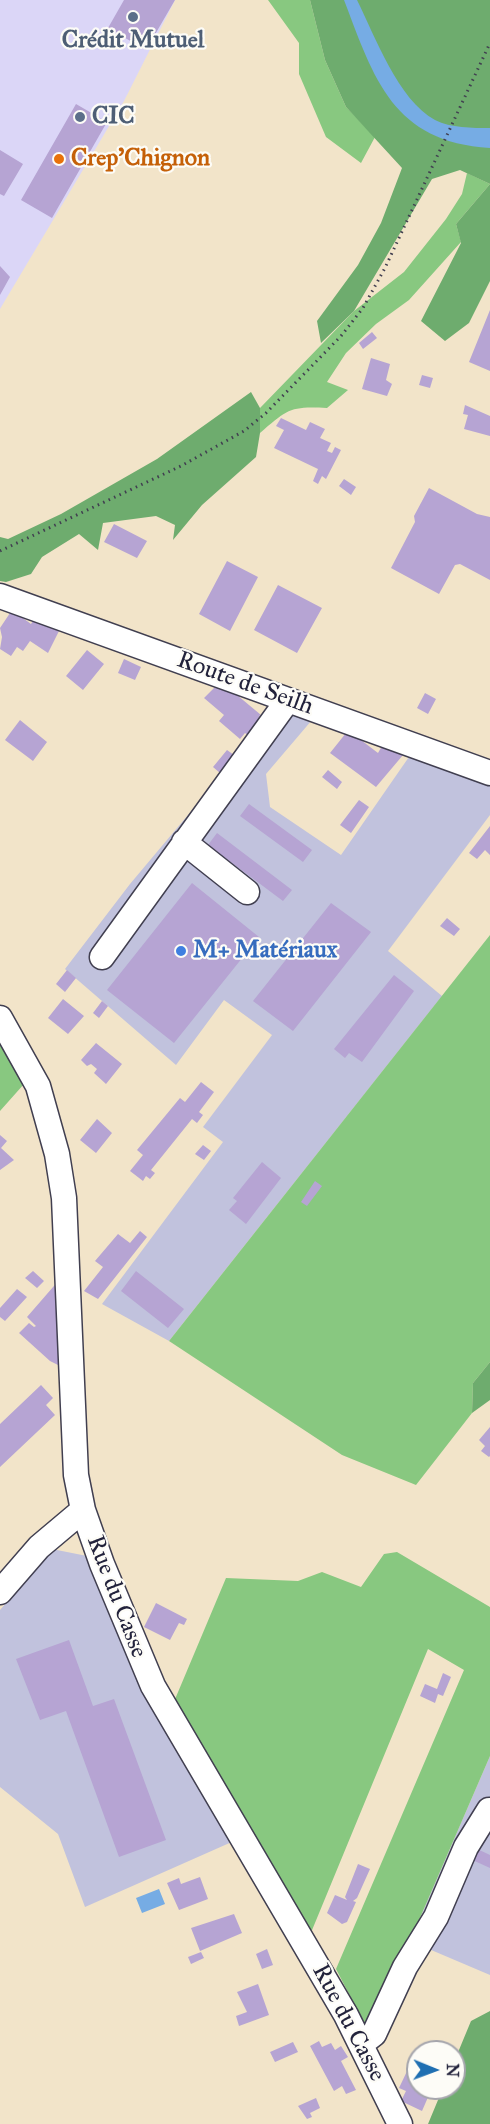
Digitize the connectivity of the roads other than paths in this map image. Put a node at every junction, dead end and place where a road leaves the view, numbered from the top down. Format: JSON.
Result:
{"nodes":[{"id":1,"x":0,"y":596,"type":"edge"},
{"id":2,"x":288,"y":700,"type":"junction"},
{"id":3,"x":490,"y":773,"type":"edge"},
{"id":4,"x":184,"y":843,"type":"junction"},
{"id":5,"x":247,"y":892,"type":"dead end"},
{"id":6,"x":102,"y":957,"type":"dead end"},
{"id":7,"x":0,"y":1017,"type":"edge"},
{"id":8,"x":83,"y":1510,"type":"junction"},
{"id":9,"x":0,"y":1592,"type":"edge"},
{"id":10,"x":489,"y":1810,"type":"edge"},
{"id":11,"x":361,"y":2044,"type":"junction"},
{"id":12,"x":400,"y":2124,"type":"edge"}],
"edges":[{"from":1,"to":2,"type":"street","name":"Route de Seilh"},
{"from":2,"to":3,"type":"street","name":"Route de Seilh"},
{"from":2,"to":4,"type":"street"},
{"from":4,"to":5,"type":"street"},
{"from":4,"to":6,"type":"street"},
{"from":7,"to":8,"type":"street","name":"Rue du Casse"},
{"from":8,"to":9,"type":"street"},
{"from":8,"to":11,"type":"street","name":"Rue du Casse"},
{"from":10,"to":11,"type":"street"},
{"from":11,"to":12,"type":"street","name":"Rue du Casse"}]}
